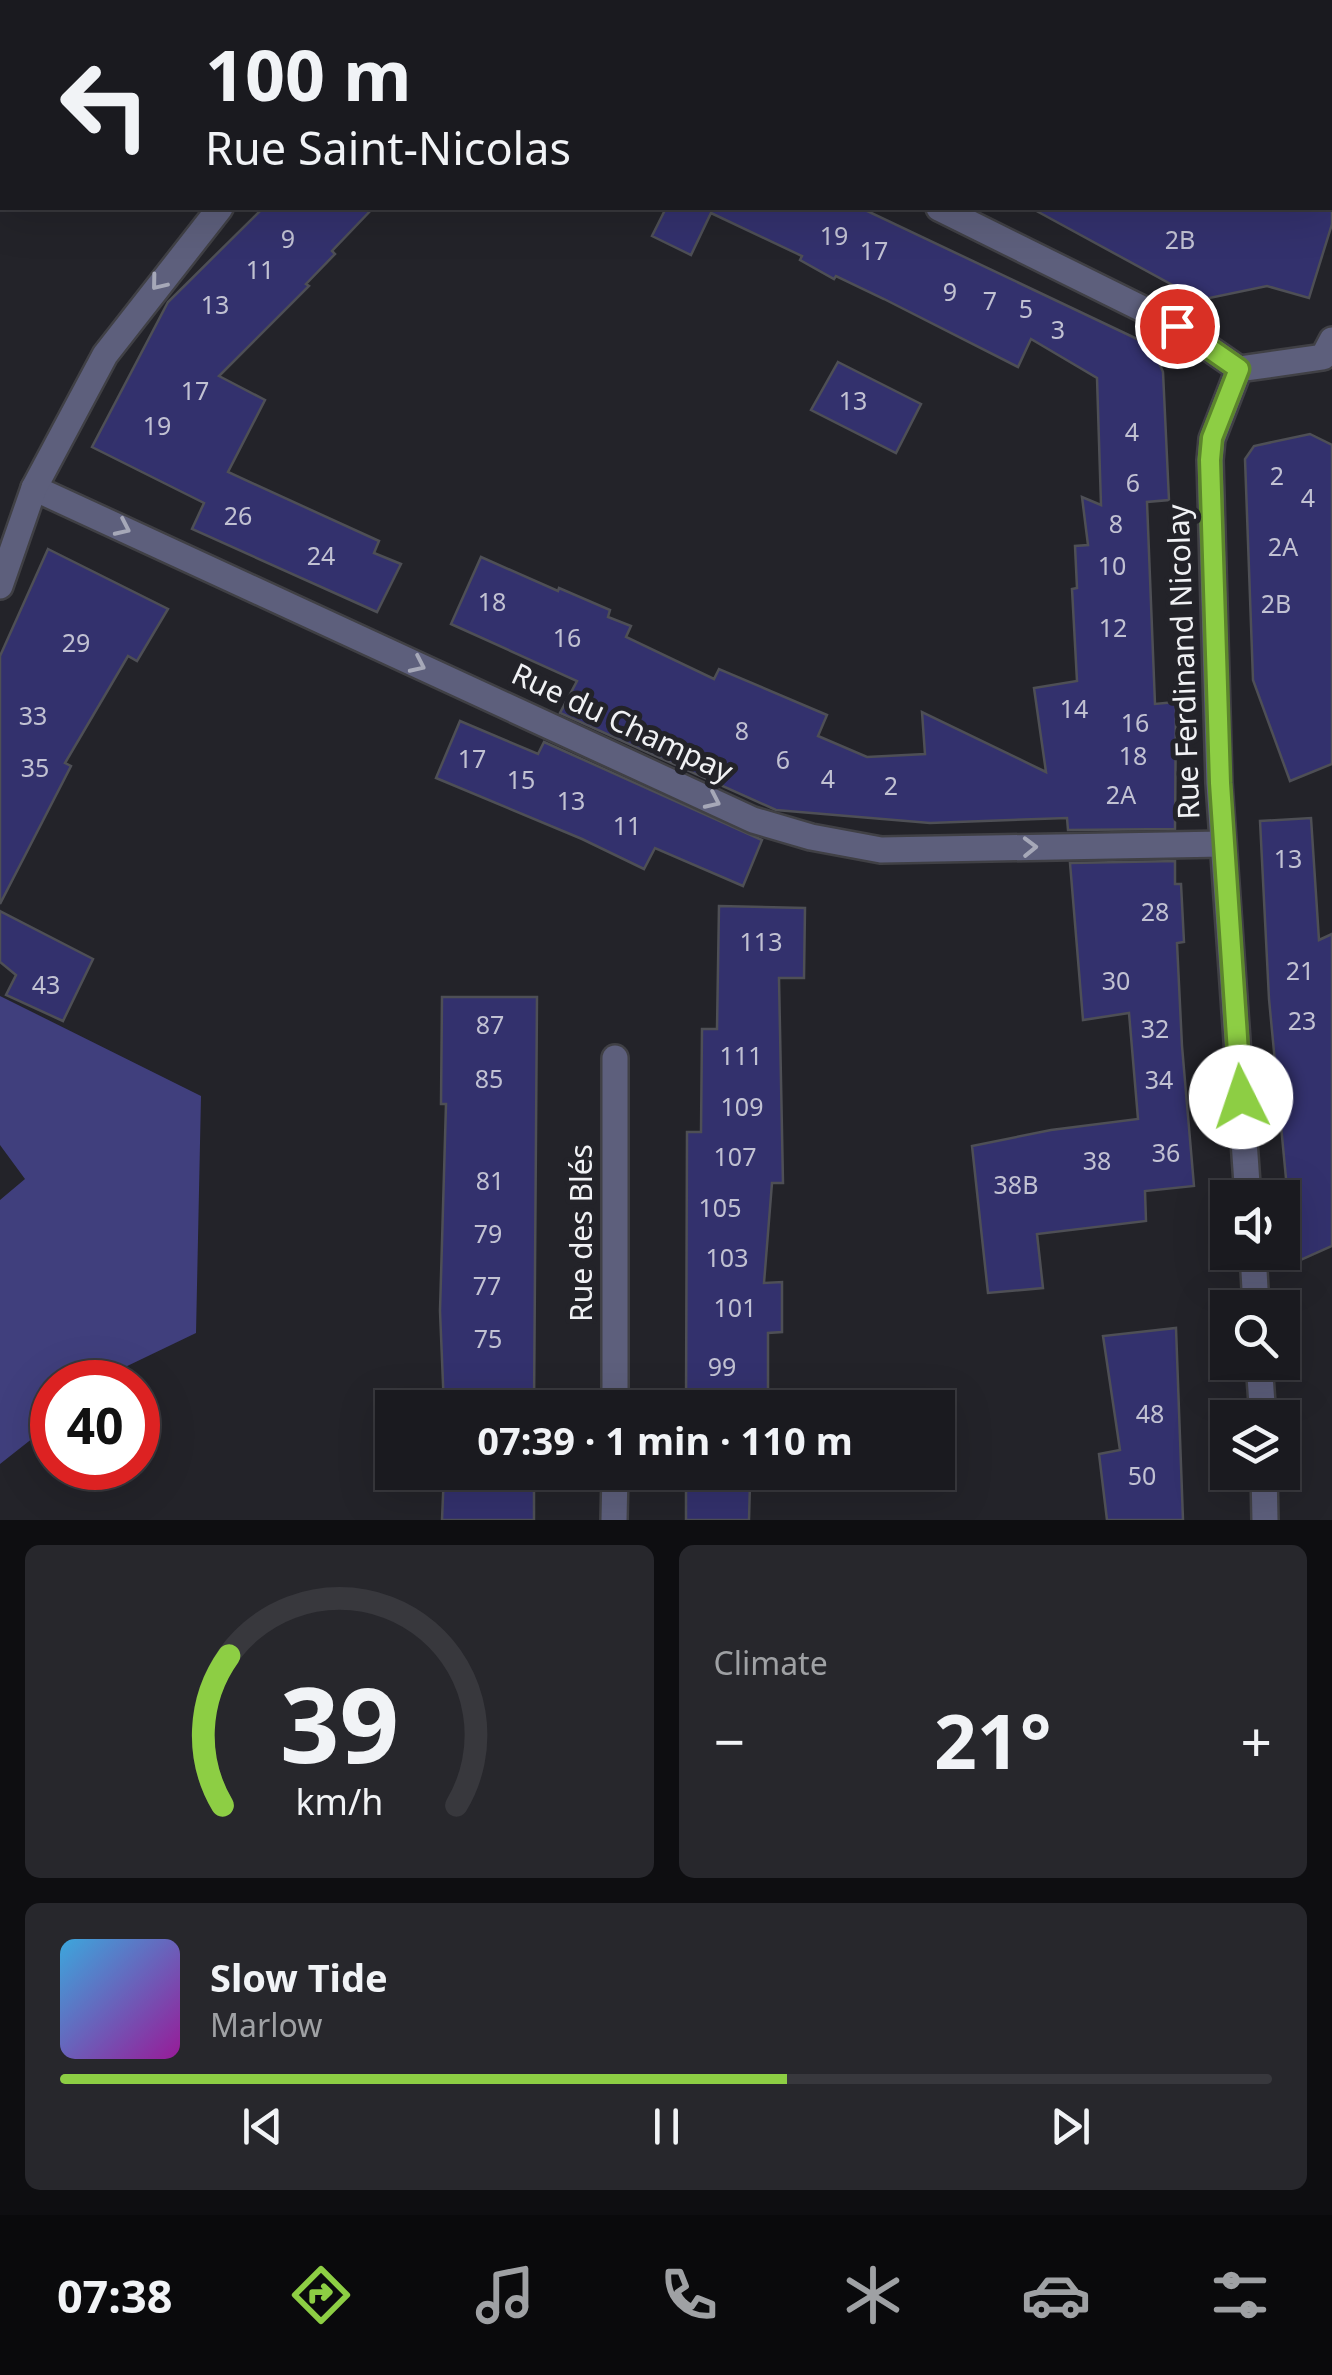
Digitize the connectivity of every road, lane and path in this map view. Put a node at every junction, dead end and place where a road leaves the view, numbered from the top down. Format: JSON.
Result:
{"nodes":[{"id":1,"x":218,"y":210,"type":"edge"},
{"id":2,"x":943,"y":210,"type":"edge"},
{"id":3,"x":1329,"y":355,"type":"edge"},
{"id":4,"x":1239,"y":369,"type":"junction"},
{"id":5,"x":34,"y":488,"type":"junction"},
{"id":6,"x":0,"y":586,"type":"edge"},
{"id":7,"x":1223,"y":844,"type":"junction"},
{"id":8,"x":615,"y":1058,"type":"dead end"},
{"id":9,"x":1247,"y":1180,"type":"edge"},
{"id":10,"x":614,"y":1390,"type":"edge"},
{"id":11,"x":614,"y":1490,"type":"edge"},
{"id":12,"x":1264,"y":1490,"type":"edge"},
{"id":13,"x":614,"y":1520,"type":"edge"},
{"id":14,"x":1265,"y":1520,"type":"edge"}],
"edges":[{"from":1,"to":5,"type":"street","one_way":true},
{"from":2,"to":4,"type":"street"},
{"from":3,"to":4,"type":"street"},
{"from":4,"to":7,"type":"street","name":"Rue Ferdinand Nicolay"},
{"from":5,"to":6,"type":"street"},
{"from":5,"to":7,"type":"street","name":"Rue du Champay","one_way":true},
{"from":7,"to":9,"type":"street","name":"Rue Ferdinand Nicolay"},
{"from":8,"to":10,"type":"street","name":"Rue des Blés"},
{"from":11,"to":13,"type":"street"},
{"from":12,"to":14,"type":"street"}]}
